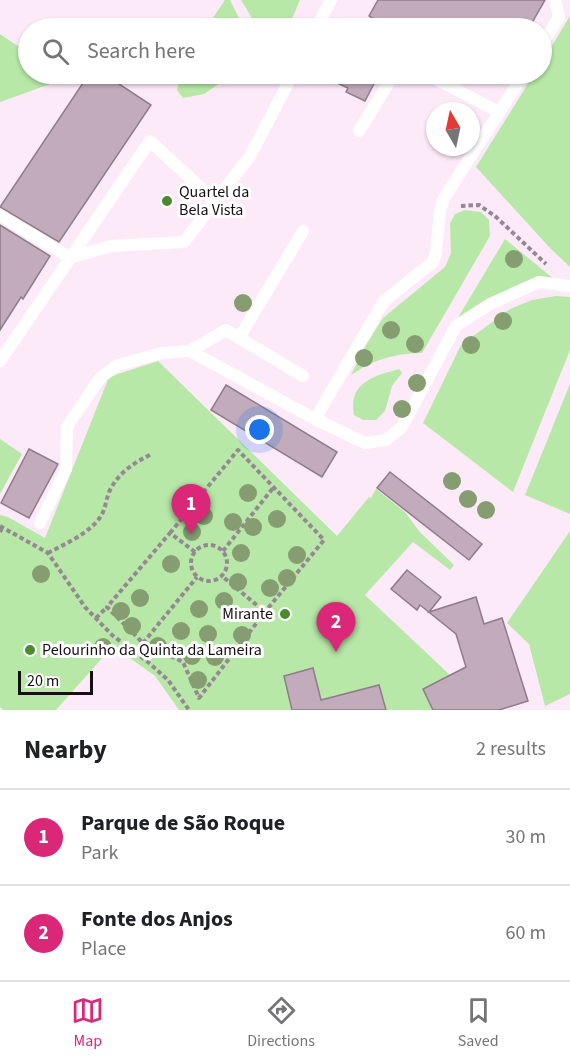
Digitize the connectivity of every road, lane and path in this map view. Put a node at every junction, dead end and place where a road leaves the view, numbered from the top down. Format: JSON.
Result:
{"nodes":[{"id":1,"x":331,"y":0,"type":"edge"},
{"id":2,"x":555,"y":0,"type":"edge"},
{"id":3,"x":321,"y":18,"type":"edge"},
{"id":4,"x":552,"y":29,"type":"edge"},
{"id":5,"x":287,"y":84,"type":"edge"},
{"id":6,"x":388,"y":84,"type":"edge"},
{"id":7,"x":445,"y":84,"type":"edge"},
{"id":8,"x":517,"y":84,"type":"edge"},
{"id":9,"x":499,"y":112,"type":"junction"},
{"id":10,"x":359,"y":131,"type":"dead end"},
{"id":11,"x":215,"y":201,"type":"junction"},
{"id":12,"x":440,"y":211,"type":"junction"},
{"id":13,"x":0,"y":215,"type":"edge"},
{"id":14,"x":303,"y":231,"type":"dead end"},
{"id":15,"x":69,"y":258,"type":"junction"},
{"id":16,"x":570,"y":286,"type":"edge"},
{"id":17,"x":239,"y":338,"type":"junction"},
{"id":18,"x":190,"y":351,"type":"junction"},
{"id":19,"x":0,"y":361,"type":"edge"},
{"id":20,"x":303,"y":376,"type":"dead end"},
{"id":21,"x":315,"y":419,"type":"junction"},
{"id":22,"x":152,"y":454,"type":"dead end"},
{"id":23,"x":273,"y":488,"type":"junction"},
{"id":24,"x":40,"y":523,"type":"dead end"},
{"id":25,"x":1,"y":526,"type":"edge"},
{"id":26,"x":0,"y":532,"type":"edge"},
{"id":27,"x":170,"y":533,"type":"junction"},
{"id":28,"x":223,"y":551,"type":"junction"},
{"id":29,"x":195,"y":552,"type":"junction"},
{"id":30,"x":48,"y":553,"type":"junction"},
{"id":31,"x":222,"y":576,"type":"junction"},
{"id":32,"x":197,"y":577,"type":"junction"},
{"id":33,"x":107,"y":607,"type":"junction"},
{"id":34,"x":265,"y":612,"type":"junction"},
{"id":35,"x":96,"y":618,"type":"junction"},
{"id":36,"x":143,"y":643,"type":"junction"},
{"id":37,"x":189,"y":710,"type":"edge"}],
"edges":[{"from":1,"to":3,"type":"lane"},
{"from":2,"to":4,"type":"lane"},
{"from":5,"to":11,"type":"lane"},
{"from":6,"to":10,"type":"lane"},
{"from":7,"to":9,"type":"lane"},
{"from":8,"to":9,"type":"lane"},
{"from":9,"to":12,"type":"lane"},
{"from":11,"to":15,"type":"lane"},
{"from":11,"to":15,"type":"lane"},
{"from":12,"to":16,"type":"path"},
{"from":12,"to":21,"type":"lane"},
{"from":13,"to":15,"type":"lane"},
{"from":14,"to":17,"type":"lane"},
{"from":15,"to":19,"type":"lane"},
{"from":16,"to":21,"type":"lane"},
{"from":17,"to":18,"type":"lane"},
{"from":17,"to":20,"type":"lane"},
{"from":18,"to":21,"type":"lane"},
{"from":18,"to":24,"type":"lane"},
{"from":22,"to":30,"type":"path"},
{"from":23,"to":27,"type":"path"},
{"from":23,"to":28,"type":"path"},
{"from":23,"to":34,"type":"path"},
{"from":25,"to":26,"type":"path"},
{"from":25,"to":30,"type":"path"},
{"from":27,"to":29,"type":"path"},
{"from":27,"to":33,"type":"path"},
{"from":28,"to":29,"type":"path"},
{"from":28,"to":31,"type":"path"},
{"from":29,"to":32,"type":"path"},
{"from":30,"to":35,"type":"path"},
{"from":31,"to":32,"type":"path"},
{"from":31,"to":34,"type":"path"},
{"from":32,"to":36,"type":"path"},
{"from":33,"to":35,"type":"path"},
{"from":33,"to":36,"type":"path"},
{"from":34,"to":36,"type":"path"},
{"from":35,"to":37,"type":"path"}]}
